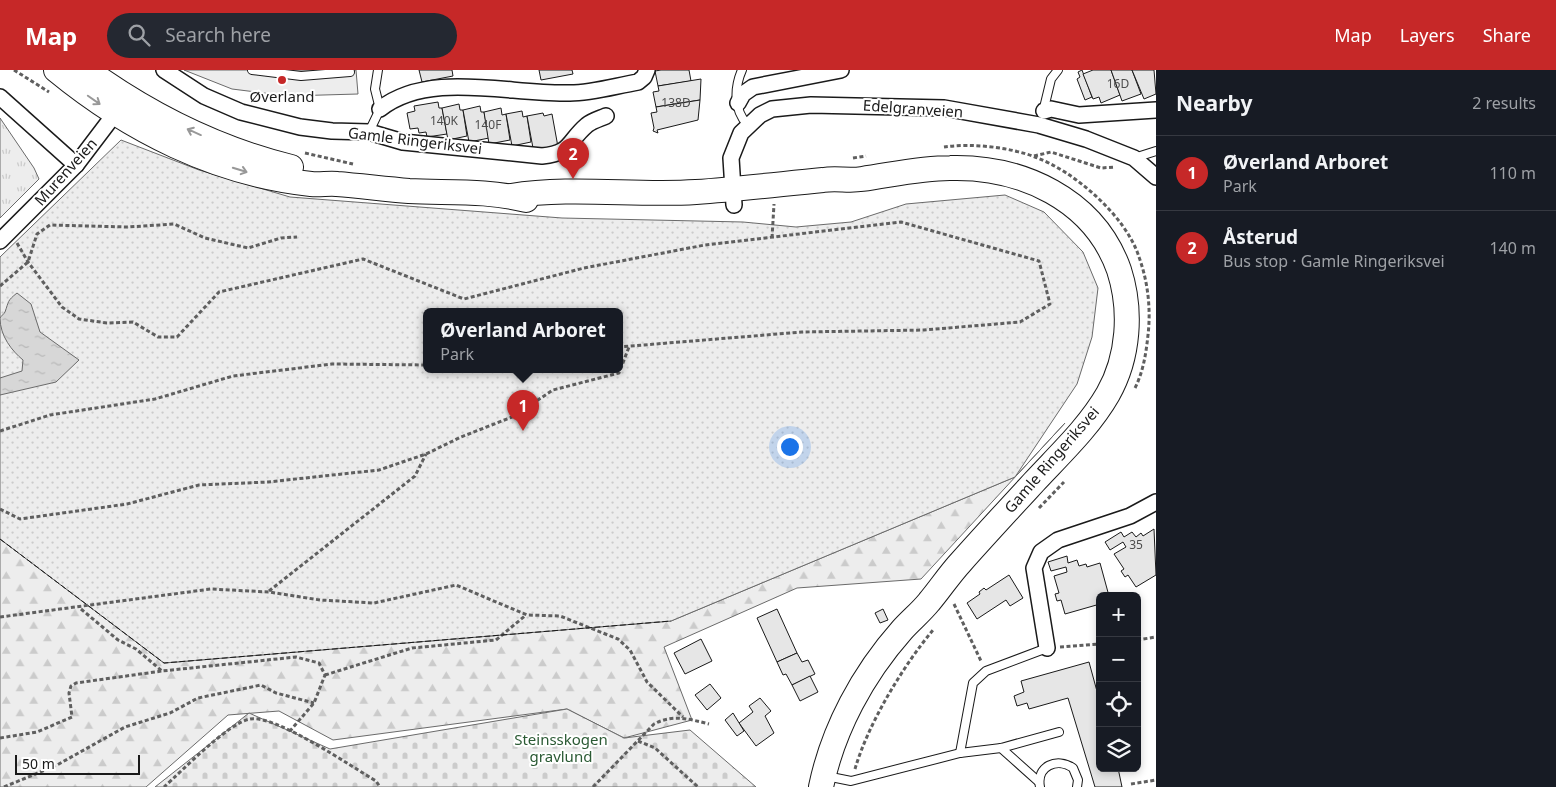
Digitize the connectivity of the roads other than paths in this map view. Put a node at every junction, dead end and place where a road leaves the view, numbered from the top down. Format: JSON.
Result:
{"nodes":[{"id":1,"x":56,"y":70,"type":"edge"},
{"id":2,"x":87,"y":70,"type":"edge"},
{"id":3,"x":164,"y":70,"type":"edge"},
{"id":4,"x":252,"y":70,"type":"edge"},
{"id":5,"x":378,"y":70,"type":"edge"},
{"id":6,"x":647,"y":70,"type":"edge"},
{"id":7,"x":742,"y":70,"type":"edge"},
{"id":8,"x":841,"y":70,"type":"edge"},
{"id":9,"x":1058,"y":70,"type":"edge"},
{"id":10,"x":350,"y":72,"type":"dead end"},
{"id":11,"x":0,"y":97,"type":"edge"},
{"id":12,"x":738,"y":103,"type":"junction"},
{"id":13,"x":121,"y":106,"type":"junction"},
{"id":14,"x":380,"y":109,"type":"junction"},
{"id":15,"x":1156,"y":110,"type":"edge"},
{"id":16,"x":1044,"y":111,"type":"junction"},
{"id":17,"x":606,"y":116,"type":"dead end"},
{"id":18,"x":747,"y":124,"type":"junction"},
{"id":19,"x":1039,"y":126,"type":"junction"},
{"id":20,"x":369,"y":132,"type":"junction"},
{"id":21,"x":1156,"y":151,"type":"edge"},
{"id":22,"x":1134,"y":158,"type":"junction"},
{"id":23,"x":76,"y":165,"type":"junction"},
{"id":24,"x":1156,"y":177,"type":"edge"},
{"id":25,"x":733,"y":197,"type":"junction"},
{"id":26,"x":4,"y":237,"type":"edge"},
{"id":27,"x":1156,"y":502,"type":"edge"},
{"id":28,"x":1047,"y":648,"type":"joint"},
{"id":29,"x":1059,"y":732,"type":"dead end"},
{"id":30,"x":1001,"y":748,"type":"junction"},
{"id":31,"x":960,"y":753,"type":"junction"},
{"id":32,"x":834,"y":782,"type":"edge"},
{"id":33,"x":1040,"y":785,"type":"edge"},
{"id":34,"x":1078,"y":787,"type":"edge"}],
"edges":[{"from":1,"to":13,"type":"main road","name":"Gamle Ringeriksvei","one_way":true},
{"from":2,"to":13,"type":"main road","name":"Gamle Ringeriksvei"},
{"from":3,"to":20,"type":"street","name":"Gamle Ringeriksvei"},
{"from":4,"to":10,"type":"lane"},
{"from":5,"to":14,"type":"lane"},
{"from":6,"to":14,"type":"street","name":"Gamle Ringeriksvei"},
{"from":7,"to":12,"type":"lane"},
{"from":8,"to":12,"type":"street"},
{"from":9,"to":16,"type":"lane"},
{"from":11,"to":23,"type":"street"},
{"from":12,"to":18,"type":"lane"},
{"from":13,"to":23,"type":"street","name":"Murenveien"},
{"from":13,"to":25,"type":"main road","name":"Gamle Ringeriksvei"},
{"from":14,"to":20,"type":"lane"},
{"from":15,"to":16,"type":"street"},
{"from":16,"to":19,"type":"lane"},
{"from":17,"to":20,"type":"street","name":"Gamle Ringeriksvei"},
{"from":18,"to":19,"type":"street","name":"Edelgranveien"},
{"from":18,"to":25,"type":"street","name":"Edelgranveien"},
{"from":19,"to":22,"type":"street","name":"Edelgranveien"},
{"from":21,"to":22,"type":"lane"},
{"from":22,"to":24,"type":"street","name":"Edelgranveien"},
{"from":23,"to":26,"type":"street","name":"Murenveien"},
{"from":25,"to":32,"type":"main road","name":"Gamle Ringeriksvei"},
{"from":27,"to":28,"type":"street"},
{"from":28,"to":31,"type":"lane"},
{"from":29,"to":30,"type":"lane"},
{"from":30,"to":31,"type":"lane"},
{"from":30,"to":33,"type":"lane"},
{"from":31,"to":32,"type":"lane"},
{"from":33,"to":34,"type":"lane"}]}
